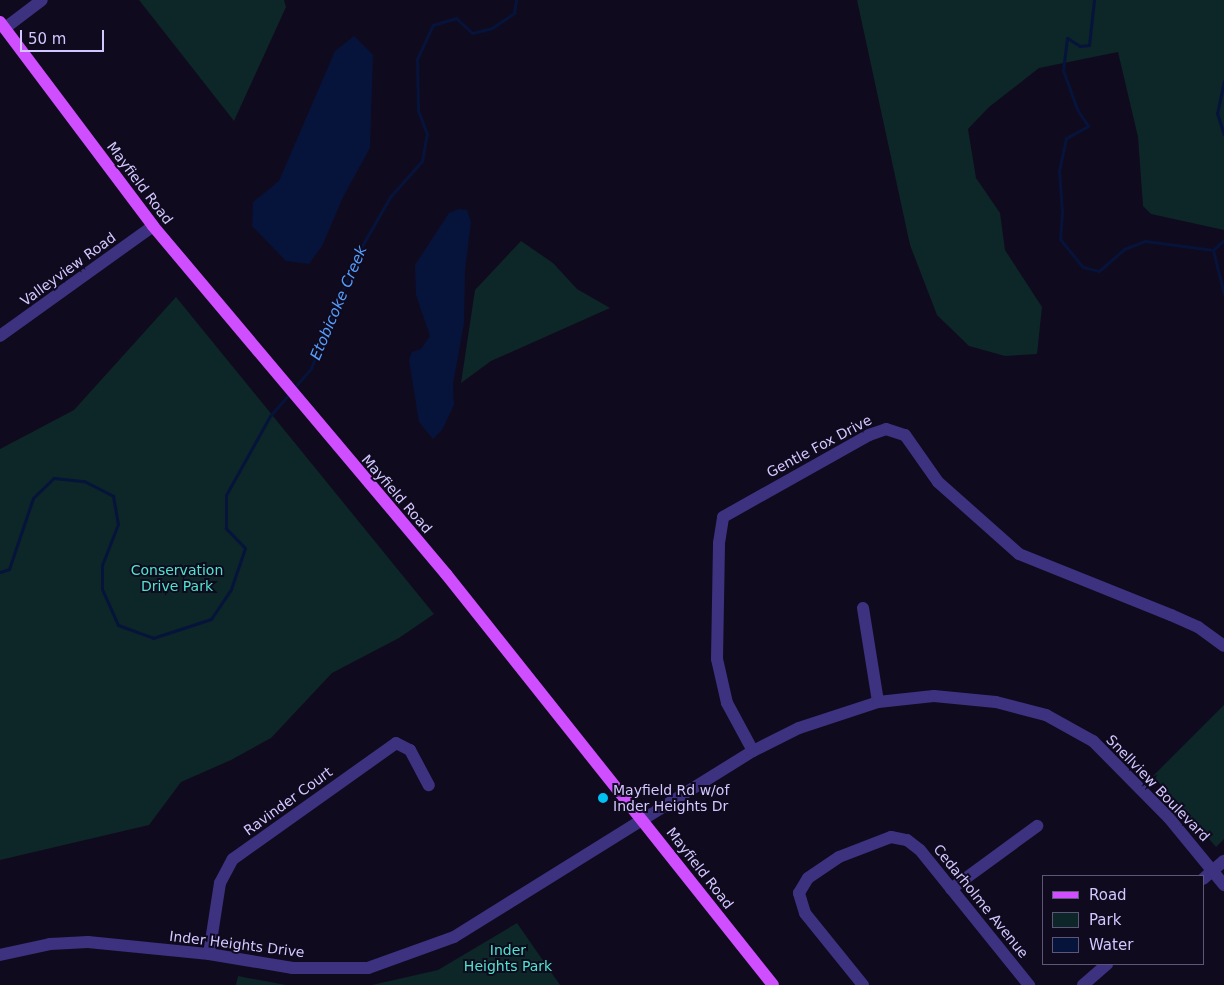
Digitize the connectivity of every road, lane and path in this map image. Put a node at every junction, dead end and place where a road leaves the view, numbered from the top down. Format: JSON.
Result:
{"nodes":[{"id":1,"x":42,"y":0,"type":"edge"},
{"id":2,"x":2,"y":25,"type":"edge"},
{"id":3,"x":153,"y":226,"type":"junction"},
{"id":4,"x":0,"y":336,"type":"edge"},
{"id":5,"x":863,"y":608,"type":"dead end"},
{"id":6,"x":1224,"y":646,"type":"edge"},
{"id":7,"x":878,"y":702,"type":"junction"},
{"id":8,"x":753,"y":751,"type":"junction"},
{"id":9,"x":429,"y":785,"type":"dead end"},
{"id":10,"x":643,"y":819,"type":"junction"},
{"id":11,"x":1037,"y":826,"type":"dead end"},
{"id":12,"x":1224,"y":860,"type":"edge"},
{"id":13,"x":1213,"y":870,"type":"junction"},
{"id":14,"x":1204,"y":878,"type":"edge"},
{"id":15,"x":1224,"y":885,"type":"edge"},
{"id":16,"x":951,"y":889,"type":"junction"},
{"id":17,"x":209,"y":954,"type":"junction"},
{"id":18,"x":0,"y":955,"type":"edge"},
{"id":19,"x":1106,"y":965,"type":"edge"},
{"id":20,"x":773,"y":985,"type":"edge"},
{"id":21,"x":863,"y":985,"type":"edge"},
{"id":22,"x":1028,"y":985,"type":"edge"},
{"id":23,"x":1083,"y":985,"type":"edge"}],
"edges":[{"from":1,"to":2,"type":"street"},
{"from":2,"to":3,"type":"main road","name":"Mayfield Road"},
{"from":3,"to":4,"type":"street","name":"Valleyview Road"},
{"from":3,"to":10,"type":"main road","name":"Mayfield Road"},
{"from":5,"to":7,"type":"street"},
{"from":6,"to":8,"type":"street","name":"Gentle Fox Drive"},
{"from":7,"to":8,"type":"street","name":"Snellview Boulevard"},
{"from":7,"to":13,"type":"street","name":"Snellview Boulevard"},
{"from":8,"to":10,"type":"street","name":"Snellview Boulevard"},
{"from":9,"to":17,"type":"street","name":"Ravinder Court"},
{"from":10,"to":17,"type":"street","name":"Inder Heights Drive"},
{"from":10,"to":20,"type":"main road","name":"Mayfield Road"},
{"from":11,"to":16,"type":"street"},
{"from":12,"to":13,"type":"street"},
{"from":13,"to":14,"type":"street"},
{"from":13,"to":15,"type":"street","name":"Snellview Boulevard"},
{"from":16,"to":21,"type":"street","name":"Cedarholme Avenue"},
{"from":16,"to":22,"type":"street","name":"Cedarholme Avenue"},
{"from":17,"to":18,"type":"street","name":"Inder Heights Drive"},
{"from":19,"to":23,"type":"street"}]}
